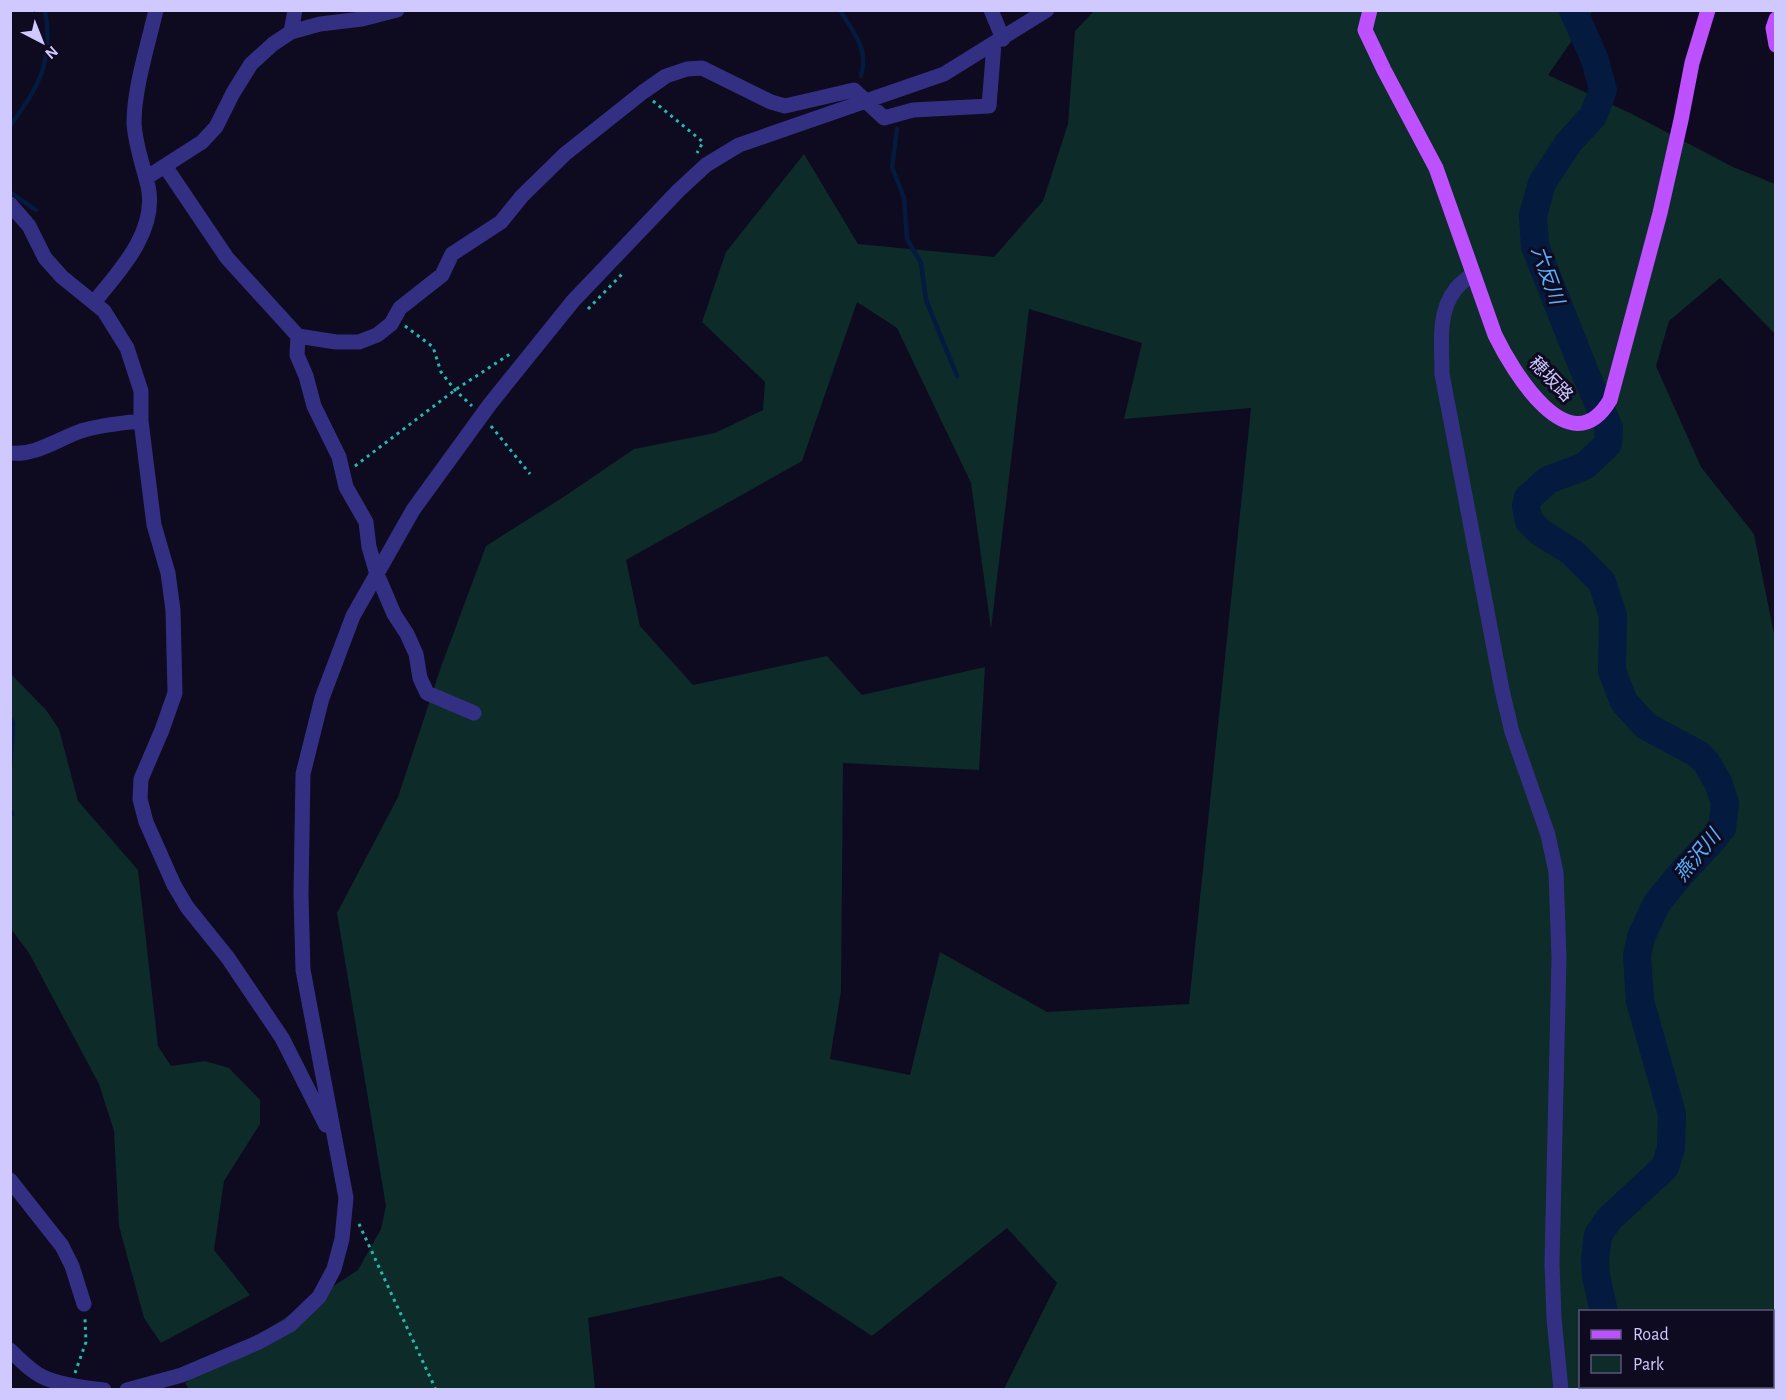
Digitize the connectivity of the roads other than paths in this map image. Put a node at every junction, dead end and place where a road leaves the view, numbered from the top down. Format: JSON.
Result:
{"nodes":[{"id":1,"x":156,"y":10,"type":"edge"},
{"id":2,"x":295,"y":10,"type":"edge"},
{"id":3,"x":397,"y":10,"type":"edge"},
{"id":4,"x":991,"y":10,"type":"edge"},
{"id":5,"x":1047,"y":10,"type":"edge"},
{"id":6,"x":1370,"y":10,"type":"edge"},
{"id":7,"x":1708,"y":10,"type":"edge"},
{"id":8,"x":1776,"y":20,"type":"edge"},
{"id":9,"x":291,"y":32,"type":"junction"},
{"id":10,"x":998,"y":41,"type":"junction"},
{"id":11,"x":1776,"y":45,"type":"edge"},
{"id":12,"x":865,"y":102,"type":"junction"},
{"id":13,"x":165,"y":166,"type":"junction"},
{"id":14,"x":146,"y":178,"type":"junction"},
{"id":15,"x":10,"y":204,"type":"edge"},
{"id":16,"x":1472,"y":274,"type":"junction"},
{"id":17,"x":94,"y":302,"type":"junction"},
{"id":18,"x":298,"y":336,"type":"junction"},
{"id":19,"x":141,"y":421,"type":"junction"},
{"id":20,"x":10,"y":453,"type":"edge"},
{"id":21,"x":377,"y":574,"type":"junction"},
{"id":22,"x":474,"y":713,"type":"dead end"},
{"id":23,"x":336,"y":1143,"type":"junction"},
{"id":24,"x":10,"y":1180,"type":"edge"},
{"id":25,"x":84,"y":1304,"type":"road end"},
{"id":26,"x":10,"y":1350,"type":"edge"},
{"id":27,"x":104,"y":1389,"type":"edge"},
{"id":28,"x":127,"y":1389,"type":"edge"},
{"id":29,"x":1561,"y":1389,"type":"edge"}],
"edges":[{"from":1,"to":14,"type":"street"},
{"from":2,"to":9,"type":"street"},
{"from":3,"to":9,"type":"street"},
{"from":4,"to":10,"type":"street"},
{"from":5,"to":10,"type":"street"},
{"from":6,"to":16,"type":"main road","name":"穂坂路"},
{"from":7,"to":16,"type":"main road","name":"穂坂路"},
{"from":8,"to":11,"type":"main road"},
{"from":9,"to":13,"type":"street"},
{"from":10,"to":12,"type":"street"},
{"from":10,"to":12,"type":"street"},
{"from":12,"to":18,"type":"street"},
{"from":12,"to":21,"type":"street"},
{"from":13,"to":14,"type":"street"},
{"from":13,"to":18,"type":"street"},
{"from":14,"to":17,"type":"street"},
{"from":15,"to":17,"type":"street"},
{"from":16,"to":29,"type":"street"},
{"from":17,"to":19,"type":"street"},
{"from":18,"to":21,"type":"street"},
{"from":19,"to":20,"type":"street"},
{"from":19,"to":23,"type":"street"},
{"from":21,"to":22,"type":"street"},
{"from":21,"to":23,"type":"street"},
{"from":23,"to":28,"type":"street"},
{"from":24,"to":25,"type":"street"},
{"from":26,"to":27,"type":"street"}]}
